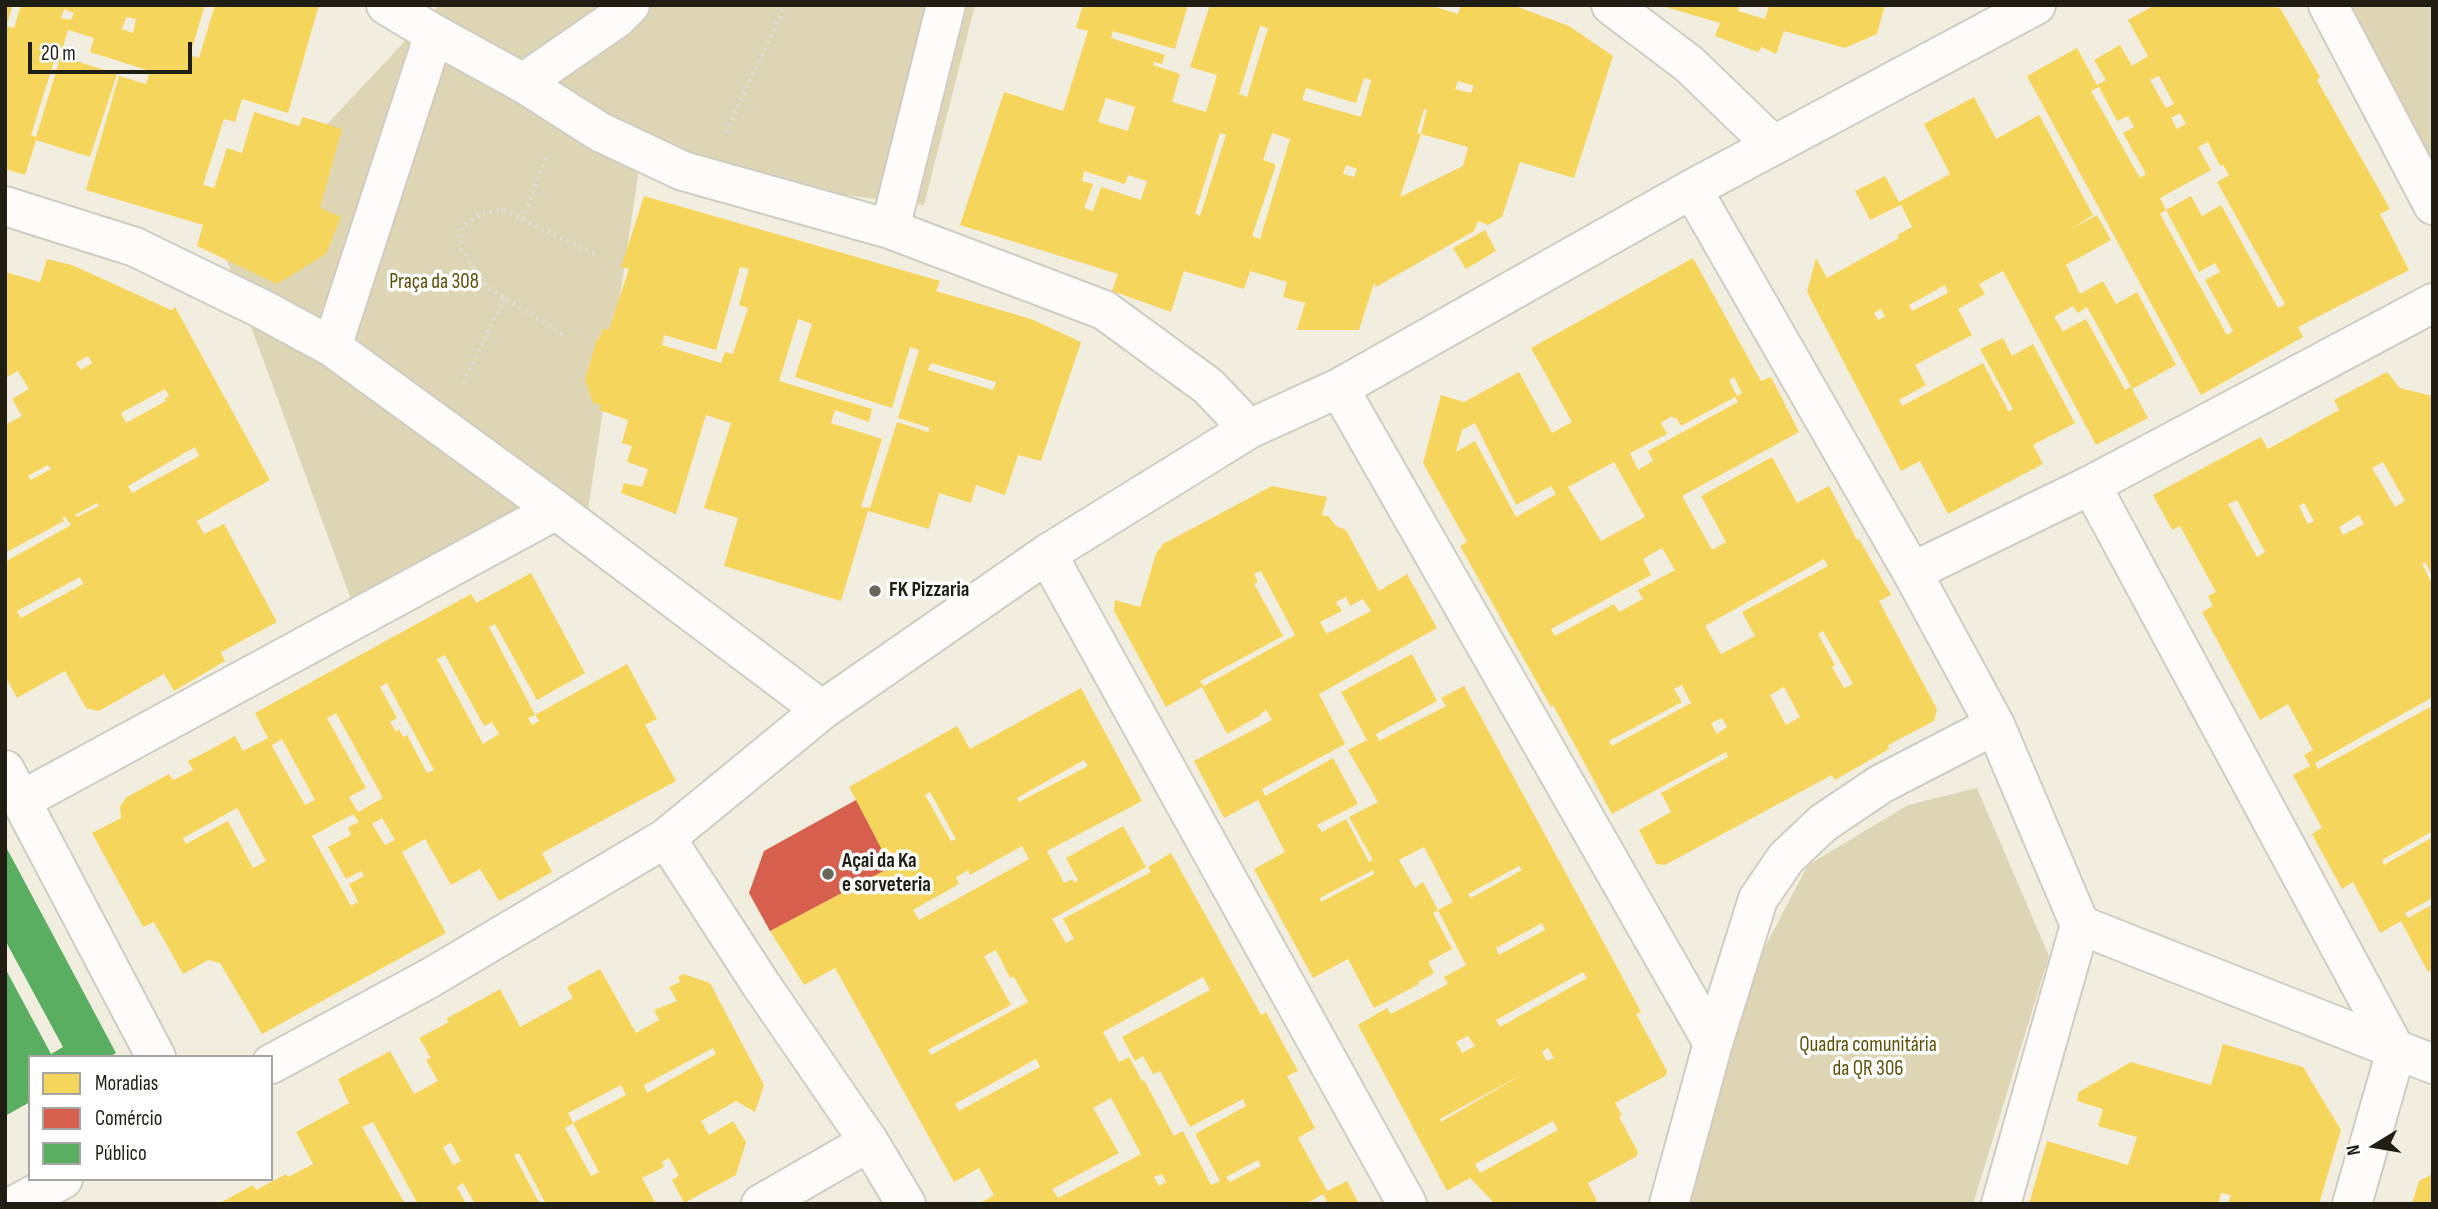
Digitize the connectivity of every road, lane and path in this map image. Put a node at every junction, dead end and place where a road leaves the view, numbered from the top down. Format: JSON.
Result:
{"nodes":[{"id":1,"x":386,"y":5,"type":"edge"},
{"id":2,"x":630,"y":5,"type":"edge"},
{"id":3,"x":785,"y":5,"type":"edge"},
{"id":4,"x":946,"y":5,"type":"edge"},
{"id":5,"x":1611,"y":5,"type":"edge"},
{"id":6,"x":2036,"y":5,"type":"edge"},
{"id":7,"x":2328,"y":5,"type":"edge"},
{"id":8,"x":434,"y":34,"type":"junction"},
{"id":9,"x":523,"y":83,"type":"junction"},
{"id":10,"x":721,"y":142,"type":"dead end"},
{"id":11,"x":551,"y":144,"type":"dead end"},
{"id":12,"x":1773,"y":145,"type":"junction"},
{"id":13,"x":1692,"y":189,"type":"junction"},
{"id":14,"x":2433,"y":205,"type":"edge"},
{"id":15,"x":5,"y":206,"type":"edge"},
{"id":16,"x":523,"y":219,"type":"junction"},
{"id":17,"x":890,"y":229,"type":"junction"},
{"id":18,"x":595,"y":254,"type":"dead end"},
{"id":19,"x":504,"y":298,"type":"junction"},
{"id":20,"x":2433,"y":303,"type":"edge"},
{"id":21,"x":562,"y":334,"type":"dead end"},
{"id":22,"x":332,"y":347,"type":"junction"},
{"id":23,"x":1339,"y":388,"type":"junction"},
{"id":24,"x":461,"y":390,"type":"dead end"},
{"id":25,"x":1249,"y":429,"type":"junction"},
{"id":26,"x":2091,"y":485,"type":"junction"},
{"id":27,"x":556,"y":510,"type":"junction"},
{"id":28,"x":1047,"y":554,"type":"junction"},
{"id":29,"x":1912,"y":572,"type":"junction"},
{"id":30,"x":822,"y":710,"type":"junction"},
{"id":31,"x":1995,"y":725,"type":"junction"},
{"id":32,"x":14,"y":785,"type":"edge"},
{"id":33,"x":666,"y":838,"type":"junction"},
{"id":34,"x":2080,"y":925,"type":"junction"},
{"id":35,"x":1713,"y":1043,"type":"junction"},
{"id":36,"x":2396,"y":1051,"type":"junction"},
{"id":37,"x":155,"y":1055,"type":"edge"},
{"id":38,"x":273,"y":1063,"type":"edge"},
{"id":39,"x":2433,"y":1064,"type":"edge"},
{"id":40,"x":869,"y":1142,"type":"junction"},
{"id":41,"x":65,"y":1188,"type":"edge"},
{"id":42,"x":17,"y":1204,"type":"edge"},
{"id":43,"x":761,"y":1204,"type":"edge"},
{"id":44,"x":906,"y":1204,"type":"edge"},
{"id":45,"x":1407,"y":1204,"type":"edge"},
{"id":46,"x":1669,"y":1204,"type":"edge"},
{"id":47,"x":2001,"y":1204,"type":"edge"},
{"id":48,"x":2352,"y":1204,"type":"edge"}],
"edges":[{"from":1,"to":8,"type":"street"},
{"from":2,"to":9,"type":"street"},
{"from":3,"to":10,"type":"path"},
{"from":4,"to":17,"type":"street"},
{"from":5,"to":12,"type":"street"},
{"from":6,"to":12,"type":"street"},
{"from":7,"to":14,"type":"street"},
{"from":8,"to":9,"type":"street"},
{"from":8,"to":22,"type":"street"},
{"from":9,"to":17,"type":"street"},
{"from":11,"to":16,"type":"path"},
{"from":12,"to":13,"type":"street"},
{"from":13,"to":23,"type":"street"},
{"from":13,"to":29,"type":"street"},
{"from":15,"to":22,"type":"street"},
{"from":16,"to":18,"type":"path"},
{"from":16,"to":19,"type":"path"},
{"from":17,"to":25,"type":"street"},
{"from":19,"to":21,"type":"path"},
{"from":19,"to":24,"type":"path"},
{"from":20,"to":26,"type":"street"},
{"from":22,"to":27,"type":"street"},
{"from":23,"to":25,"type":"street"},
{"from":23,"to":35,"type":"street"},
{"from":25,"to":28,"type":"street"},
{"from":26,"to":29,"type":"street"},
{"from":26,"to":36,"type":"street"},
{"from":27,"to":30,"type":"street"},
{"from":27,"to":32,"type":"street"},
{"from":28,"to":30,"type":"street"},
{"from":28,"to":45,"type":"street"},
{"from":29,"to":31,"type":"street"},
{"from":30,"to":33,"type":"street"},
{"from":31,"to":34,"type":"street"},
{"from":31,"to":35,"type":"street"},
{"from":32,"to":37,"type":"street"},
{"from":33,"to":38,"type":"street"},
{"from":33,"to":40,"type":"street"},
{"from":34,"to":36,"type":"street"},
{"from":34,"to":47,"type":"street"},
{"from":35,"to":46,"type":"street"},
{"from":36,"to":39,"type":"street"},
{"from":36,"to":48,"type":"street"},
{"from":40,"to":43,"type":"street"},
{"from":40,"to":44,"type":"street"},
{"from":41,"to":42,"type":"street"}]}
